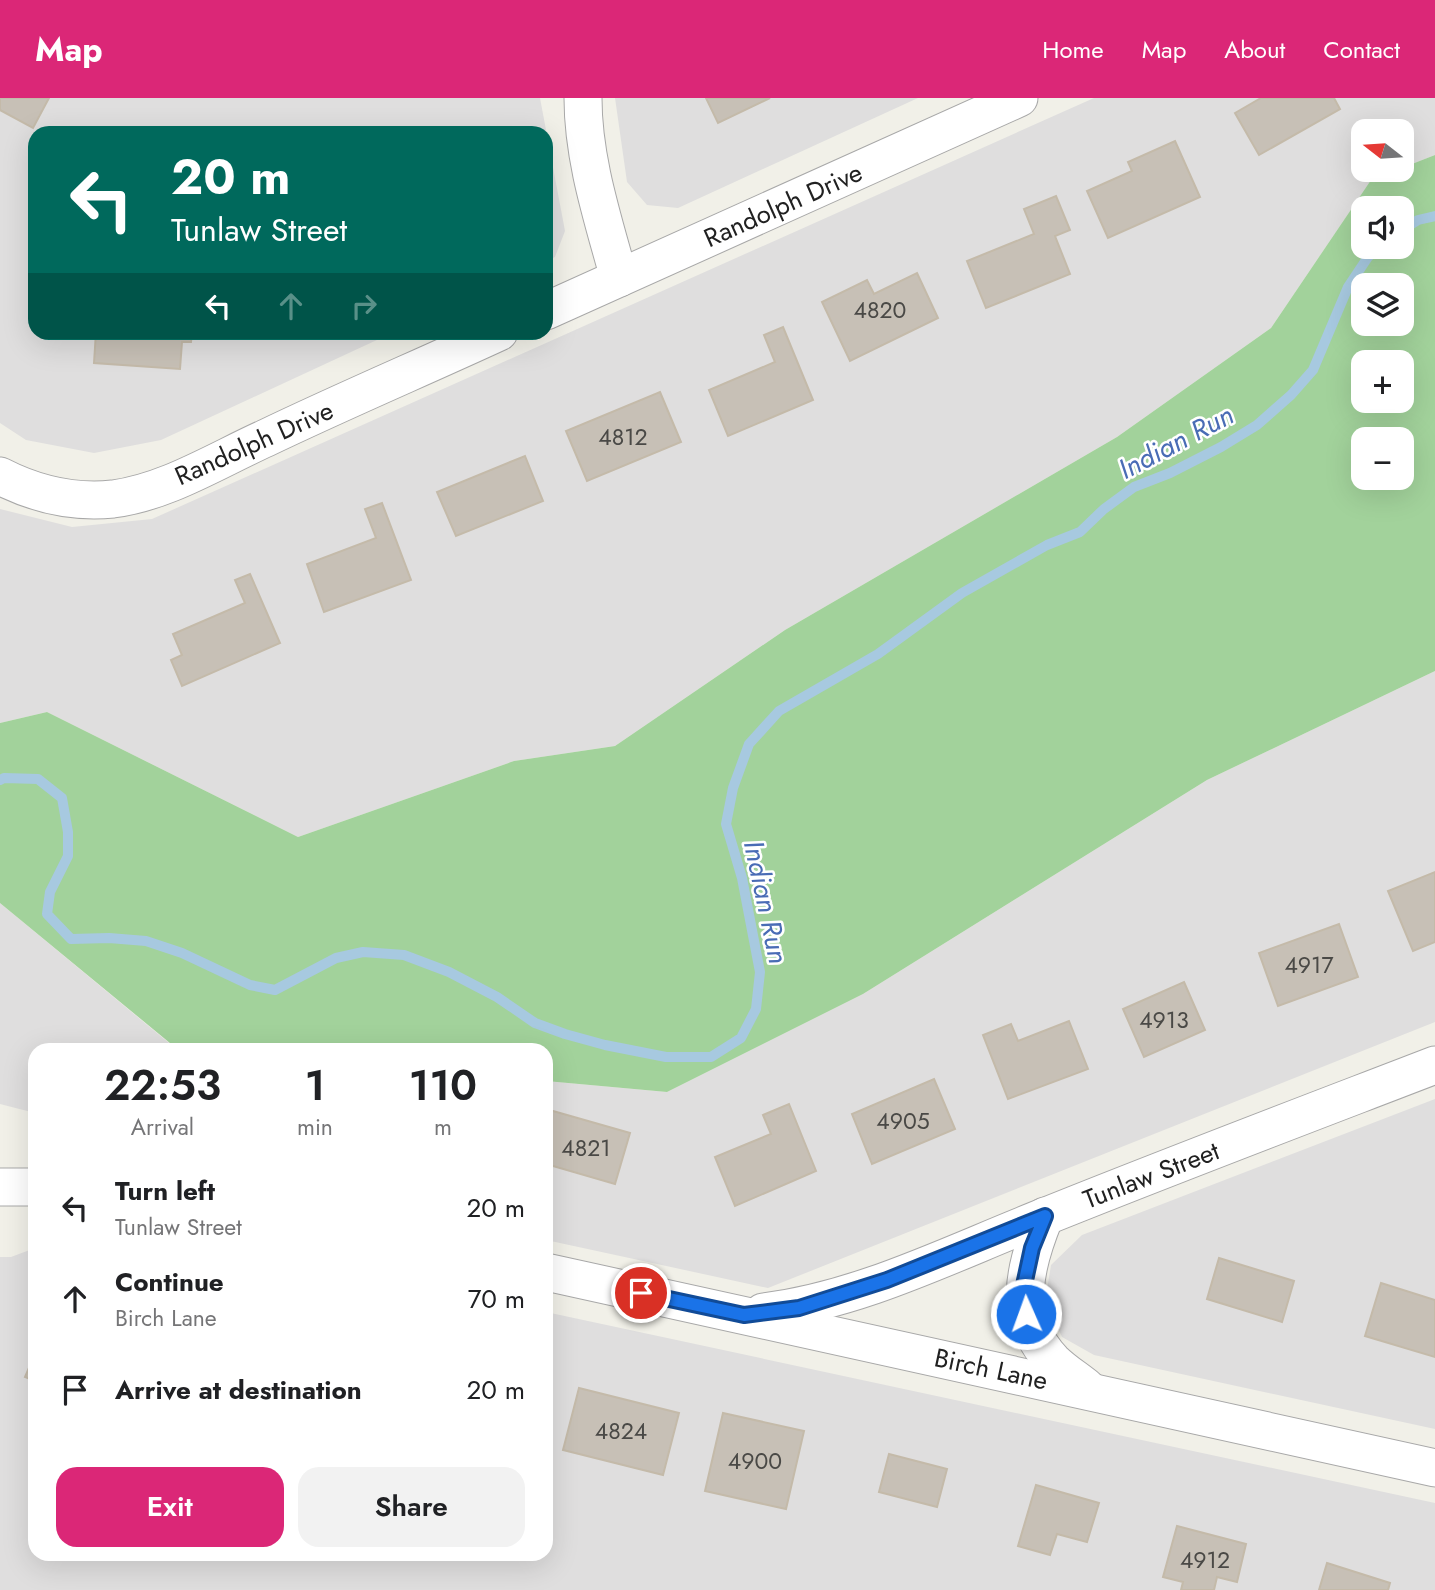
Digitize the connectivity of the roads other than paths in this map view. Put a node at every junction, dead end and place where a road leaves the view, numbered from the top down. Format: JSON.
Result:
{"nodes":[{"id":1,"x":583,"y":98,"type":"edge"},
{"id":2,"x":1019,"y":98,"type":"edge"},
{"id":3,"x":619,"y":278,"type":"junction"},
{"id":4,"x":553,"y":308,"type":"edge"},
{"id":5,"x":482,"y":340,"type":"edge"},
{"id":6,"x":0,"y":476,"type":"edge"},
{"id":7,"x":1435,"y":1065,"type":"edge"},
{"id":8,"x":0,"y":1187,"type":"edge"},
{"id":9,"x":28,"y":1187,"type":"edge"},
{"id":10,"x":1045,"y":1216,"type":"junction"},
{"id":11,"x":553,"y":1274,"type":"edge"},
{"id":12,"x":744,"y":1315,"type":"junction"},
{"id":13,"x":1091,"y":1391,"type":"junction"},
{"id":14,"x":1435,"y":1468,"type":"edge"}],
"edges":[{"from":1,"to":3,"type":"street"},
{"from":2,"to":3,"type":"street","name":"Randolph Drive"},
{"from":3,"to":4,"type":"street","name":"Randolph Drive"},
{"from":5,"to":6,"type":"street","name":"Randolph Drive"},
{"from":7,"to":10,"type":"street","name":"Tunlaw Street"},
{"from":8,"to":9,"type":"street"},
{"from":10,"to":12,"type":"street","name":"Tunlaw Street"},
{"from":10,"to":13,"type":"street"},
{"from":11,"to":12,"type":"street","name":"Birch Lane"},
{"from":12,"to":13,"type":"street","name":"Birch Lane"},
{"from":13,"to":14,"type":"street","name":"Birch Lane"}]}
